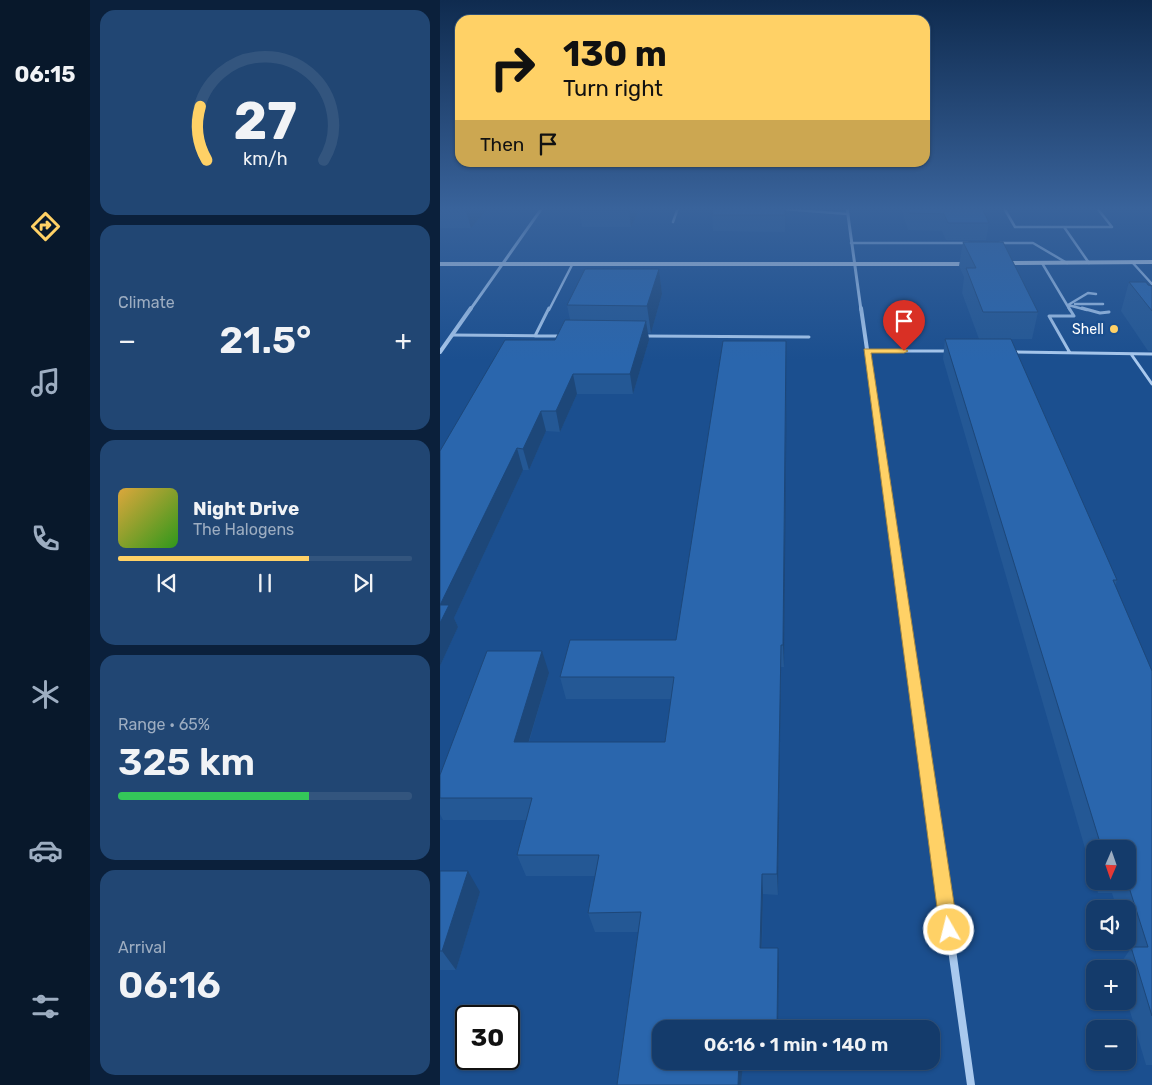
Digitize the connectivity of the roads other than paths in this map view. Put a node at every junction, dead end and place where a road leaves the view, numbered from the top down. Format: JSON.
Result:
{"nodes":[{"id":1,"x":505,"y":259,"type":"edge"},
{"id":2,"x":853,"y":259,"type":"edge"},
{"id":3,"x":1060,"y":259,"type":"edge"},
{"id":4,"x":1086,"y":259,"type":"edge"},
{"id":5,"x":1132,"y":262,"type":"junction"},
{"id":6,"x":1152,"y":262,"type":"edge"},
{"id":7,"x":1042,"y":263,"type":"junction"},
{"id":8,"x":1067,"y":263,"type":"junction"},
{"id":9,"x":1089,"y":263,"type":"junction"},
{"id":10,"x":440,"y":264,"type":"edge"},
{"id":11,"x":501,"y":264,"type":"junction"},
{"id":12,"x":854,"y":264,"type":"junction"},
{"id":13,"x":983,"y":264,"type":"edge"},
{"id":14,"x":993,"y":264,"type":"edge"},
{"id":15,"x":572,"y":265,"type":"junction"},
{"id":16,"x":1152,"y":284,"type":"edge"},
{"id":17,"x":1096,"y":294,"type":"dead end"},
{"id":18,"x":1103,"y":304,"type":"dead end"},
{"id":19,"x":1068,"y":305,"type":"junction"},
{"id":20,"x":1109,"y":312,"type":"dead end"},
{"id":21,"x":452,"y":336,"type":"junction"},
{"id":22,"x":535,"y":336,"type":"junction"},
{"id":23,"x":564,"y":336,"type":"edge"},
{"id":24,"x":643,"y":336,"type":"edge"},
{"id":25,"x":809,"y":337,"type":"dead end"},
{"id":26,"x":867,"y":351,"type":"junction"},
{"id":27,"x":440,"y":352,"type":"edge"},
{"id":28,"x":953,"y":352,"type":"edge"},
{"id":29,"x":1012,"y":352,"type":"edge"},
{"id":30,"x":1070,"y":353,"type":"junction"},
{"id":31,"x":1130,"y":354,"type":"junction"},
{"id":32,"x":1152,"y":354,"type":"edge"},
{"id":33,"x":1152,"y":384,"type":"edge"},
{"id":34,"x":971,"y":1085,"type":"edge"}],
"edges":[{"from":1,"to":11,"type":"street"},
{"from":2,"to":12,"type":"street"},
{"from":3,"to":8,"type":"lane"},
{"from":4,"to":9,"type":"lane"},
{"from":5,"to":6,"type":"main road"},
{"from":5,"to":9,"type":"main road"},
{"from":5,"to":16,"type":"lane"},
{"from":7,"to":8,"type":"main road"},
{"from":7,"to":14,"type":"main road"},
{"from":7,"to":19,"type":"lane"},
{"from":8,"to":9,"type":"main road"},
{"from":10,"to":11,"type":"main road"},
{"from":11,"to":15,"type":"main road"},
{"from":11,"to":21,"type":"street"},
{"from":12,"to":13,"type":"main road"},
{"from":12,"to":15,"type":"main road"},
{"from":12,"to":26,"type":"street"},
{"from":15,"to":22,"type":"lane"},
{"from":17,"to":19,"type":"lane"},
{"from":18,"to":19,"type":"lane"},
{"from":19,"to":20,"type":"lane"},
{"from":19,"to":30,"type":"lane"},
{"from":21,"to":22,"type":"lane"},
{"from":21,"to":27,"type":"street"},
{"from":22,"to":23,"type":"lane"},
{"from":24,"to":25,"type":"lane"},
{"from":26,"to":28,"type":"lane"},
{"from":26,"to":34,"type":"street"},
{"from":29,"to":30,"type":"lane"},
{"from":30,"to":31,"type":"lane"},
{"from":31,"to":32,"type":"lane"},
{"from":31,"to":33,"type":"lane"}]}
